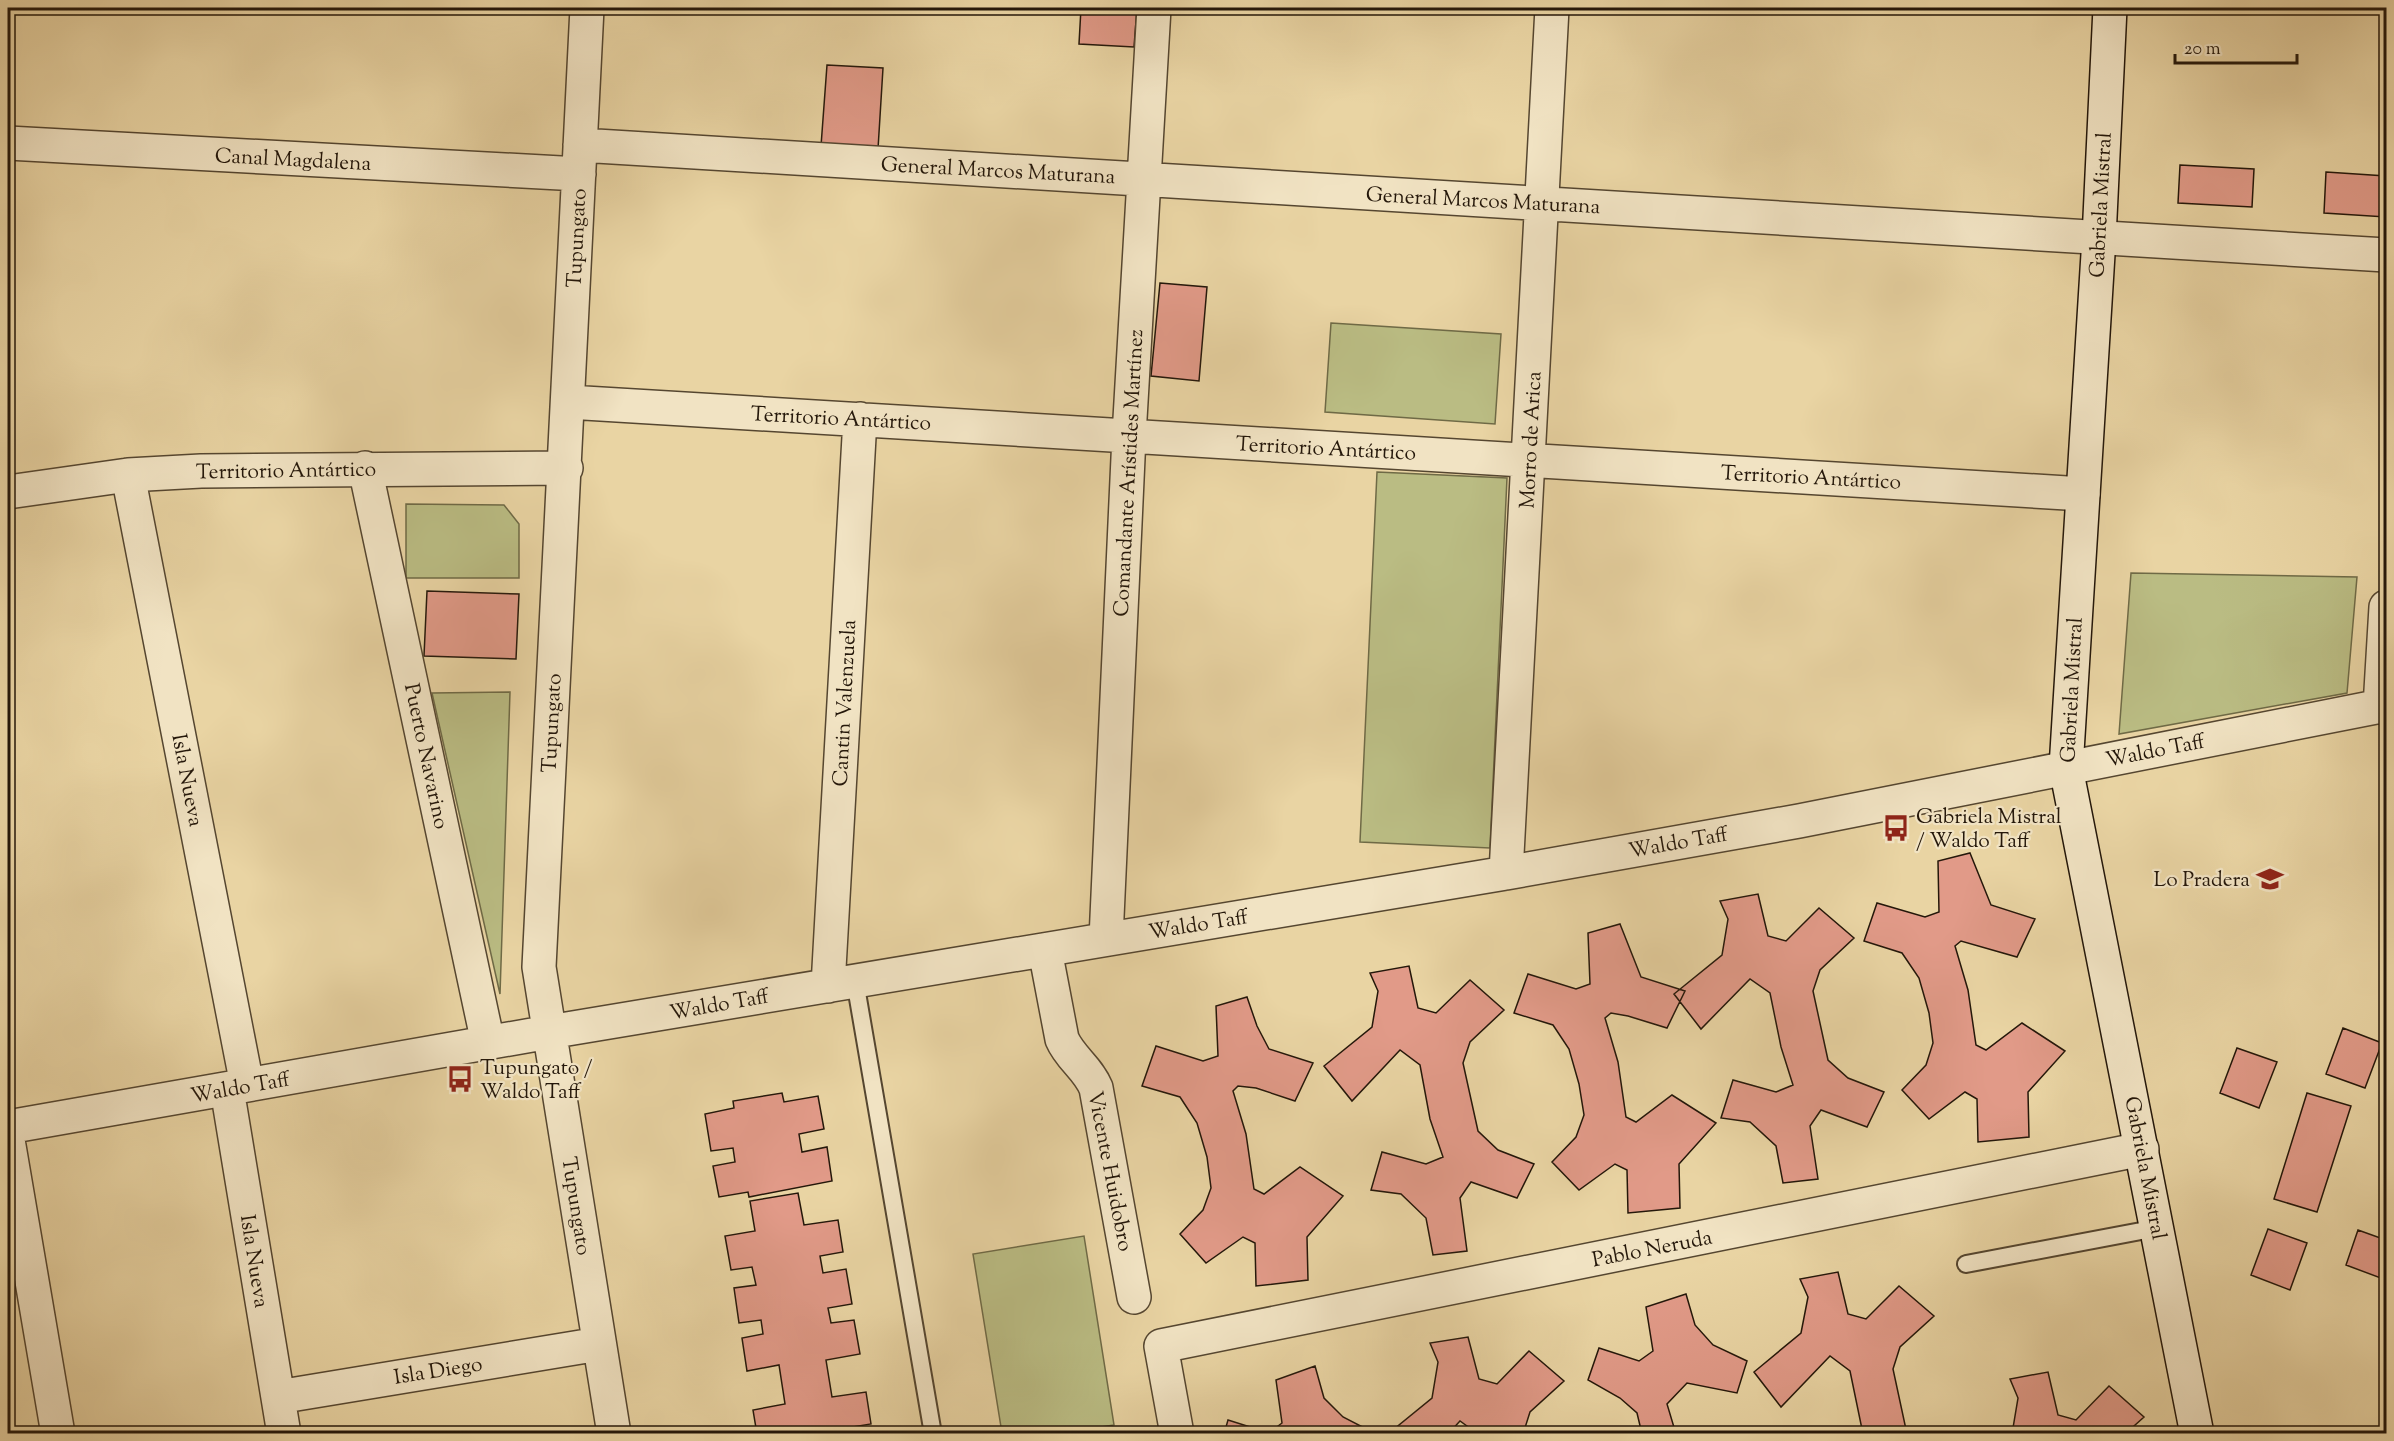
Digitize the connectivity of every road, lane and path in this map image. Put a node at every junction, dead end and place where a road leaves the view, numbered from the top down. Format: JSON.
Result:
{"nodes":[{"id":1,"x":586,"y":8,"type":"edge"},
{"id":2,"x":1154,"y":8,"type":"edge"},
{"id":3,"x":1552,"y":8,"type":"edge"},
{"id":4,"x":2110,"y":8,"type":"edge"},
{"id":5,"x":8,"y":143,"type":"edge"},
{"id":6,"x":580,"y":160,"type":"junction"},
{"id":7,"x":1144,"y":179,"type":"junction"},
{"id":8,"x":1542,"y":203,"type":"junction"},
{"id":9,"x":2099,"y":238,"type":"junction"},
{"id":10,"x":2386,"y":255,"type":"edge"},
{"id":11,"x":568,"y":402,"type":"junction"},
{"id":12,"x":860,"y":419,"type":"junction"},
{"id":13,"x":1129,"y":435,"type":"junction"},
{"id":14,"x":1529,"y":460,"type":"junction"},
{"id":15,"x":365,"y":468,"type":"junction"},
{"id":16,"x":566,"y":468,"type":"junction"},
{"id":17,"x":128,"y":475,"type":"junction"},
{"id":18,"x":8,"y":492,"type":"edge"},
{"id":19,"x":2083,"y":494,"type":"junction"},
{"id":20,"x":2386,"y":607,"type":"edge"},
{"id":21,"x":2383,"y":706,"type":"edge"},
{"id":22,"x":2066,"y":768,"type":"junction"},
{"id":23,"x":1506,"y":873,"type":"junction"},
{"id":24,"x":1106,"y":939,"type":"junction"},
{"id":25,"x":1045,"y":950,"type":"junction"},
{"id":26,"x":841,"y":983,"type":"junction"},
{"id":27,"x":549,"y":1032,"type":"junction"},
{"id":28,"x":488,"y":1043,"type":"junction"},
{"id":29,"x":237,"y":1087,"type":"junction"},
{"id":30,"x":8,"y":1127,"type":"edge"},
{"id":31,"x":8,"y":1140,"type":"edge"},
{"id":32,"x":2142,"y":1149,"type":"junction"},
{"id":33,"x":2157,"y":1227,"type":"junction"},
{"id":34,"x":1966,"y":1264,"type":"dead end"},
{"id":35,"x":1134,"y":1297,"type":"dead end"},
{"id":36,"x":599,"y":1344,"type":"junction"},
{"id":37,"x":278,"y":1397,"type":"junction"},
{"id":38,"x":58,"y":1434,"type":"edge"},
{"id":39,"x":284,"y":1434,"type":"edge"},
{"id":40,"x":614,"y":1434,"type":"edge"},
{"id":41,"x":933,"y":1434,"type":"edge"},
{"id":42,"x":1177,"y":1434,"type":"edge"},
{"id":43,"x":2197,"y":1434,"type":"edge"}],
"edges":[{"from":1,"to":6,"type":"street","name":"Tupungato"},
{"from":2,"to":7,"type":"street","name":"Comandante Arístides Martínez"},
{"from":3,"to":8,"type":"street","name":"Morro de Arica"},
{"from":4,"to":9,"type":"street","name":"Gabriela Mistral"},
{"from":5,"to":6,"type":"street","name":"Canal Magdalena"},
{"from":6,"to":7,"type":"street","name":"General Marcos Maturana"},
{"from":6,"to":11,"type":"street","name":"Tupungato"},
{"from":7,"to":8,"type":"street","name":"General Marcos Maturana"},
{"from":7,"to":13,"type":"street","name":"Comandante Arístides Martínez"},
{"from":8,"to":9,"type":"street","name":"General Marcos Maturana"},
{"from":8,"to":14,"type":"street","name":"Morro de Arica"},
{"from":9,"to":10,"type":"street","name":"General Marcos Maturana"},
{"from":9,"to":19,"type":"street","name":"Gabriela Mistral"},
{"from":11,"to":12,"type":"street","name":"Territorio Antártico"},
{"from":11,"to":16,"type":"street","name":"Tupungato"},
{"from":12,"to":13,"type":"street","name":"Territorio Antártico"},
{"from":12,"to":26,"type":"street","name":"Cantin Valenzuela"},
{"from":13,"to":14,"type":"street","name":"Territorio Antártico"},
{"from":13,"to":24,"type":"street","name":"Comandante Arístides Martínez"},
{"from":14,"to":19,"type":"street","name":"Territorio Antártico"},
{"from":14,"to":23,"type":"street","name":"Morro de Arica"},
{"from":15,"to":16,"type":"street","name":"Territorio Antártico"},
{"from":15,"to":17,"type":"street","name":"Territorio Antártico"},
{"from":15,"to":28,"type":"street","name":"Puerto Navarino"},
{"from":16,"to":27,"type":"street","name":"Tupungato"},
{"from":17,"to":18,"type":"street","name":"Territorio Antártico"},
{"from":17,"to":29,"type":"street","name":"Isla Nueva"},
{"from":19,"to":22,"type":"street","name":"Gabriela Mistral"},
{"from":20,"to":21,"type":"street"},
{"from":21,"to":22,"type":"street","name":"Waldo Taff"},
{"from":22,"to":23,"type":"street","name":"Waldo Taff"},
{"from":22,"to":32,"type":"street","name":"Gabriela Mistral"},
{"from":23,"to":24,"type":"street","name":"Waldo Taff"},
{"from":24,"to":25,"type":"street","name":"Waldo Taff"},
{"from":25,"to":26,"type":"street","name":"Waldo Taff"},
{"from":25,"to":35,"type":"street","name":"Vicente Huidobro"},
{"from":26,"to":27,"type":"street","name":"Waldo Taff"},
{"from":26,"to":41,"type":"lane"},
{"from":27,"to":28,"type":"street","name":"Waldo Taff"},
{"from":27,"to":36,"type":"street","name":"Tupungato"},
{"from":28,"to":29,"type":"street","name":"Waldo Taff"},
{"from":29,"to":30,"type":"street","name":"Waldo Taff"},
{"from":29,"to":37,"type":"street","name":"Isla Nueva"},
{"from":31,"to":38,"type":"street"},
{"from":32,"to":33,"type":"street","name":"Gabriela Mistral"},
{"from":32,"to":42,"type":"street","name":"Pablo Neruda"},
{"from":33,"to":34,"type":"lane"},
{"from":33,"to":43,"type":"street","name":"Gabriela Mistral"},
{"from":36,"to":37,"type":"street","name":"Isla Diego"},
{"from":36,"to":40,"type":"street","name":"Tupungato"},
{"from":37,"to":39,"type":"street","name":"Isla Nueva"}]}
